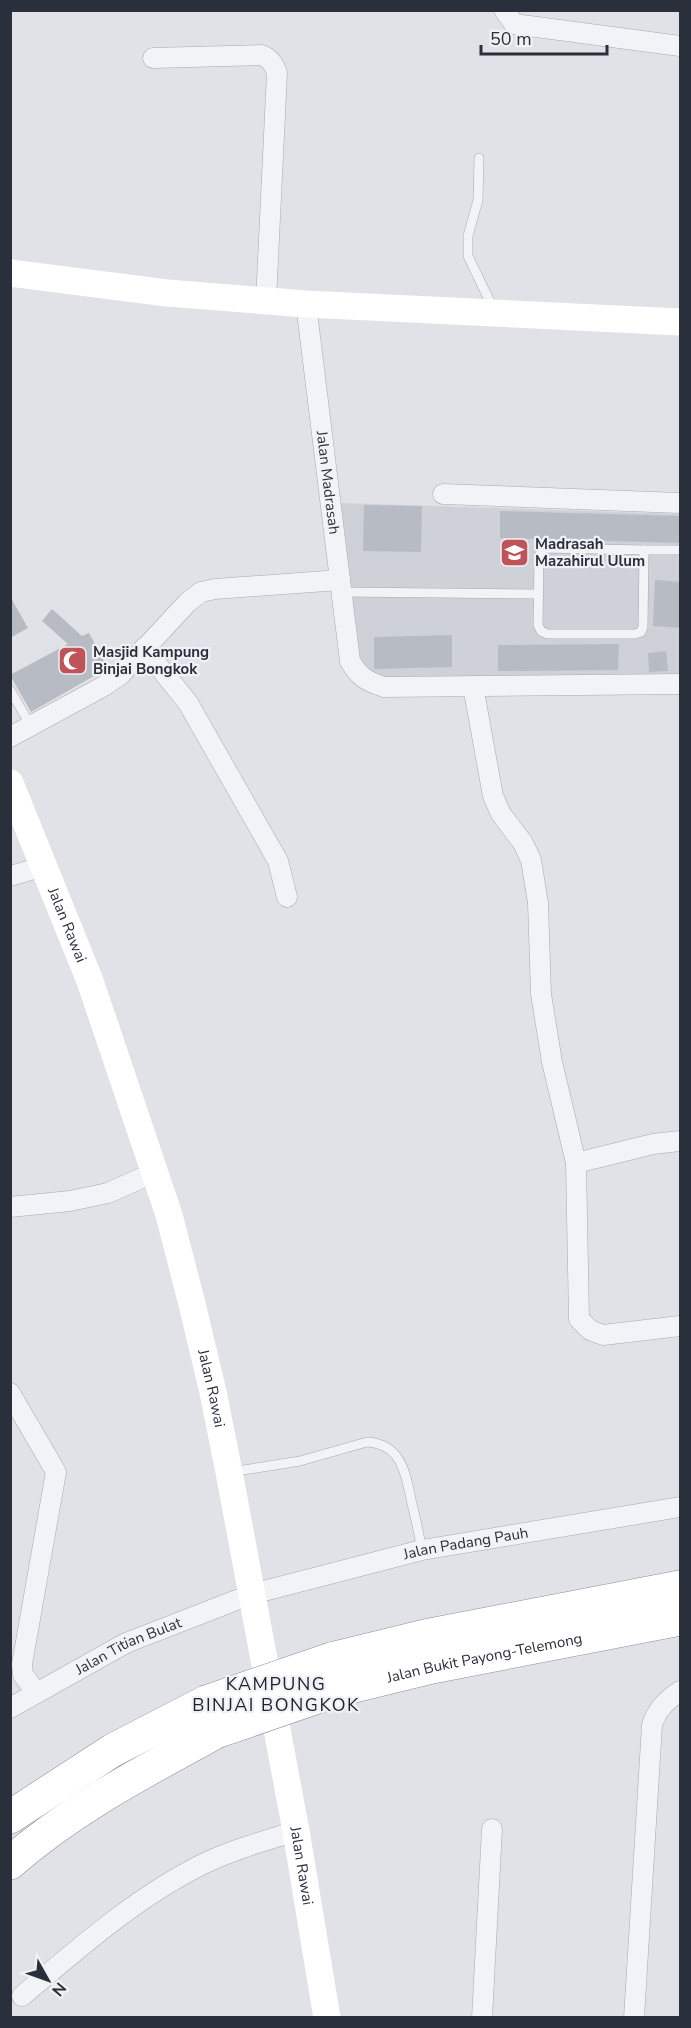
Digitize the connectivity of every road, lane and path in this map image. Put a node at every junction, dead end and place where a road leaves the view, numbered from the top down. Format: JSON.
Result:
{"nodes":[{"id":1,"x":504,"y":10,"type":"edge"},
{"id":2,"x":681,"y":46,"type":"edge"},
{"id":3,"x":153,"y":58,"type":"dead end"},
{"id":4,"x":479,"y":158,"type":"dead end"},
{"id":5,"x":10,"y":273,"type":"edge"},
{"id":6,"x":266,"y":301,"type":"junction"},
{"id":7,"x":306,"y":304,"type":"junction"},
{"id":8,"x":496,"y":314,"type":"junction"},
{"id":9,"x":681,"y":322,"type":"edge"},
{"id":10,"x":443,"y":494,"type":"dead end"},
{"id":11,"x":681,"y":503,"type":"edge"},
{"id":12,"x":644,"y":550,"type":"junction"},
{"id":13,"x":681,"y":550,"type":"edge"},
{"id":14,"x":341,"y":586,"type":"junction"},
{"id":15,"x":539,"y":594,"type":"junction"},
{"id":16,"x":144,"y":648,"type":"junction"},
{"id":17,"x":681,"y":684,"type":"edge"},
{"id":18,"x":472,"y":686,"type":"junction"},
{"id":19,"x":10,"y":690,"type":"edge"},
{"id":20,"x":31,"y":726,"type":"junction"},
{"id":21,"x":10,"y":737,"type":"edge"},
{"id":22,"x":10,"y":783,"type":"edge"},
{"id":23,"x":45,"y":866,"type":"junction"},
{"id":24,"x":10,"y":876,"type":"edge"},
{"id":25,"x":287,"y":897,"type":"dead end"},
{"id":26,"x":681,"y":1141,"type":"edge"},
{"id":27,"x":576,"y":1163,"type":"junction"},
{"id":28,"x":155,"y":1172,"type":"junction"},
{"id":29,"x":10,"y":1207,"type":"edge"},
{"id":30,"x":681,"y":1326,"type":"edge"},
{"id":31,"x":10,"y":1393,"type":"edge"},
{"id":32,"x":229,"y":1472,"type":"junction"},
{"id":33,"x":681,"y":1507,"type":"edge"},
{"id":34,"x":422,"y":1550,"type":"junction"},
{"id":35,"x":681,"y":1587,"type":"edge"},
{"id":36,"x":252,"y":1594,"type":"junction"},
{"id":37,"x":681,"y":1619,"type":"edge"},
{"id":38,"x":334,"y":1674,"type":"junction"},
{"id":39,"x":681,"y":1691,"type":"edge"},
{"id":40,"x":37,"y":1693,"type":"junction"},
{"id":41,"x":10,"y":1708,"type":"edge"},
{"id":42,"x":211,"y":1717,"type":"junction"},
{"id":43,"x":10,"y":1817,"type":"edge"},
{"id":44,"x":492,"y":1829,"type":"dead end"},
{"id":45,"x":296,"y":1831,"type":"junction"},
{"id":46,"x":10,"y":1863,"type":"edge"},
{"id":47,"x":22,"y":1996,"type":"dead end"},
{"id":48,"x":327,"y":2018,"type":"edge"},
{"id":49,"x":482,"y":2018,"type":"edge"},
{"id":50,"x":634,"y":2018,"type":"edge"}],
"edges":[{"from":1,"to":2,"type":"street"},
{"from":3,"to":6,"type":"street"},
{"from":4,"to":8,"type":"lane"},
{"from":5,"to":6,"type":"main road"},
{"from":6,"to":7,"type":"main road"},
{"from":7,"to":8,"type":"main road"},
{"from":7,"to":14,"type":"street","name":"Jalan Madrasah"},
{"from":8,"to":9,"type":"main road"},
{"from":10,"to":11,"type":"street"},
{"from":12,"to":13,"type":"lane"},
{"from":12,"to":15,"type":"lane"},
{"from":12,"to":15,"type":"lane"},
{"from":14,"to":15,"type":"lane"},
{"from":14,"to":16,"type":"street"},
{"from":14,"to":18,"type":"street","name":"Jalan Madrasah"},
{"from":16,"to":20,"type":"street"},
{"from":16,"to":25,"type":"street"},
{"from":17,"to":18,"type":"street"},
{"from":18,"to":27,"type":"street"},
{"from":19,"to":20,"type":"lane"},
{"from":20,"to":21,"type":"street"},
{"from":22,"to":23,"type":"main road","name":"Jalan Rawai"},
{"from":23,"to":24,"type":"street"},
{"from":23,"to":28,"type":"main road","name":"Jalan Rawai"},
{"from":26,"to":27,"type":"street"},
{"from":27,"to":30,"type":"street"},
{"from":28,"to":29,"type":"street"},
{"from":28,"to":32,"type":"main road","name":"Jalan Rawai"},
{"from":31,"to":40,"type":"street"},
{"from":32,"to":34,"type":"lane"},
{"from":32,"to":36,"type":"main road","name":"Jalan Rawai"},
{"from":33,"to":34,"type":"street","name":"Jalan Padang Pauh"},
{"from":34,"to":36,"type":"street","name":"Jalan Padang Pauh"},
{"from":35,"to":38,"type":"highway","name":"Jalan Bukit Payong-Telemong"},
{"from":36,"to":40,"type":"street","name":"Jalan Titian Bulat"},
{"from":36,"to":45,"type":"main road","name":"Jalan Rawai"},
{"from":37,"to":38,"type":"highway","name":"Jalan Bukit Payong-Telemong"},
{"from":38,"to":42,"type":"highway","name":"Jalan Bukit Payong-Telemong","bridge":true},
{"from":39,"to":50,"type":"street"},
{"from":40,"to":41,"type":"street","name":"Jalan Titian Bulat"},
{"from":42,"to":43,"type":"highway","name":"Jalan Bukit Payong-Telemong"},
{"from":42,"to":46,"type":"highway","name":"Jalan Bukit Payong-Telemong"},
{"from":44,"to":49,"type":"street"},
{"from":45,"to":47,"type":"street"},
{"from":45,"to":48,"type":"main road","name":"Jalan Rawai"}]}
